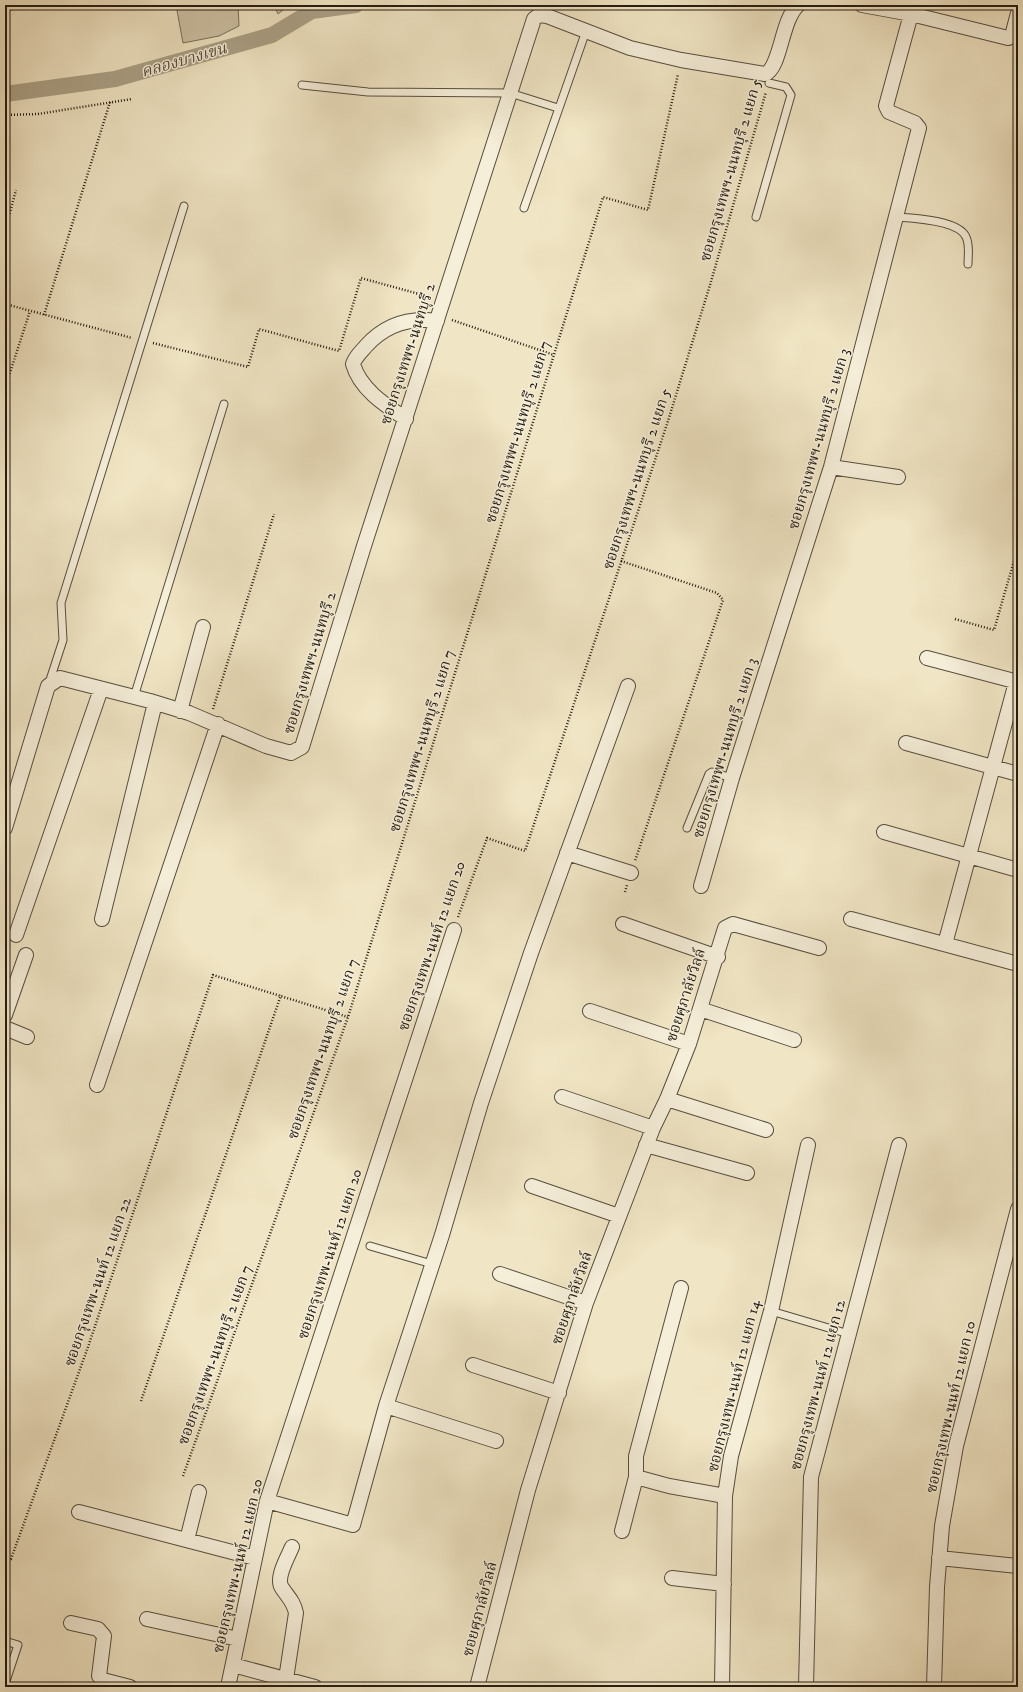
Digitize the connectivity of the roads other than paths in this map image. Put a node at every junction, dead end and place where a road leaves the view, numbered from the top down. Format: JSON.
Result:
{"nodes":[{"id":1,"x":798,"y":5,"type":"edge"},
{"id":2,"x":862,"y":5,"type":"edge"},
{"id":3,"x":1018,"y":13,"type":"edge"},
{"id":4,"x":911,"y":14,"type":"junction"},
{"id":5,"x":586,"y":31,"type":"junction"},
{"id":6,"x":769,"y":83,"type":"road end"},
{"id":7,"x":302,"y":85,"type":"dead end"},
{"id":8,"x":510,"y":93,"type":"junction"},
{"id":9,"x":558,"y":108,"type":"junction"},
{"id":10,"x":184,"y":206,"type":"dead end"},
{"id":11,"x":524,"y":208,"type":"dead end"},
{"id":12,"x":756,"y":217,"type":"dead end"},
{"id":13,"x":897,"y":217,"type":"junction"},
{"id":14,"x":968,"y":264,"type":"dead end"},
{"id":15,"x":438,"y":318,"type":"junction"},
{"id":16,"x":224,"y":404,"type":"dead end"},
{"id":17,"x":406,"y":419,"type":"junction"},
{"id":18,"x":831,"y":467,"type":"junction"},
{"id":19,"x":898,"y":477,"type":"dead end"},
{"id":20,"x":203,"y":627,"type":"dead end"},
{"id":21,"x":927,"y":658,"type":"dead end"},
{"id":22,"x":1017,"y":682,"type":"edge"},
{"id":23,"x":48,"y":686,"type":"junction"},
{"id":24,"x":628,"y":686,"type":"dead end"},
{"id":25,"x":100,"y":689,"type":"junction"},
{"id":26,"x":134,"y":697,"type":"junction"},
{"id":27,"x":155,"y":703,"type":"junction"},
{"id":28,"x":180,"y":711,"type":"junction"},
{"id":29,"x":214,"y":722,"type":"junction"},
{"id":30,"x":906,"y":743,"type":"dead end"},
{"id":31,"x":993,"y":767,"type":"junction"},
{"id":32,"x":1018,"y":774,"type":"edge"},
{"id":33,"x":732,"y":778,"type":"junction"},
{"id":34,"x":6,"y":824,"type":"edge"},
{"id":35,"x":687,"y":828,"type":"dead end"},
{"id":36,"x":884,"y":832,"type":"dead end"},
{"id":37,"x":567,"y":853,"type":"junction"},
{"id":38,"x":969,"y":856,"type":"junction"},
{"id":39,"x":1018,"y":870,"type":"edge"},
{"id":40,"x":631,"y":873,"type":"road end"},
{"id":41,"x":701,"y":886,"type":"dead end"},
{"id":42,"x":851,"y":918,"type":"dead end"},
{"id":43,"x":102,"y":919,"type":"dead end"},
{"id":44,"x":623,"y":924,"type":"dead end"},
{"id":45,"x":454,"y":930,"type":"road end"},
{"id":46,"x":16,"y":935,"type":"dead end"},
{"id":47,"x":946,"y":944,"type":"junction"},
{"id":48,"x":819,"y":948,"type":"dead end"},
{"id":49,"x":26,"y":954,"type":"dead end"},
{"id":50,"x":718,"y":957,"type":"junction"},
{"id":51,"x":1018,"y":964,"type":"edge"},
{"id":52,"x":700,"y":1009,"type":"junction"},
{"id":53,"x":590,"y":1011,"type":"dead end"},
{"id":54,"x":5,"y":1015,"type":"edge"},
{"id":55,"x":5,"y":1028,"type":"edge"},
{"id":56,"x":27,"y":1037,"type":"dead end"},
{"id":57,"x":794,"y":1040,"type":"dead end"},
{"id":58,"x":688,"y":1044,"type":"junction"},
{"id":59,"x":97,"y":1085,"type":"dead end"},
{"id":60,"x":562,"y":1097,"type":"dead end"},
{"id":61,"x":667,"y":1099,"type":"junction"},
{"id":62,"x":653,"y":1128,"type":"junction"},
{"id":63,"x":766,"y":1130,"type":"dead end"},
{"id":64,"x":646,"y":1145,"type":"junction"},
{"id":65,"x":808,"y":1145,"type":"dead end"},
{"id":66,"x":899,"y":1145,"type":"dead end"},
{"id":67,"x":747,"y":1172,"type":"dead end"},
{"id":68,"x":532,"y":1186,"type":"dead end"},
{"id":69,"x":1018,"y":1209,"type":"edge"},
{"id":70,"x":619,"y":1216,"type":"junction"},
{"id":71,"x":370,"y":1246,"type":"dead end"},
{"id":72,"x":432,"y":1264,"type":"junction"},
{"id":73,"x":500,"y":1274,"type":"dead end"},
{"id":74,"x":681,"y":1288,"type":"dead end"},
{"id":75,"x":586,"y":1303,"type":"junction"},
{"id":76,"x":771,"y":1311,"type":"junction"},
{"id":77,"x":849,"y":1334,"type":"junction"},
{"id":78,"x":473,"y":1365,"type":"dead end"},
{"id":79,"x":559,"y":1393,"type":"junction"},
{"id":80,"x":386,"y":1406,"type":"junction"},
{"id":81,"x":496,"y":1441,"type":"dead end"},
{"id":82,"x":636,"y":1477,"type":"junction"},
{"id":83,"x":199,"y":1492,"type":"dead end"},
{"id":84,"x":725,"y":1496,"type":"junction"},
{"id":85,"x":267,"y":1501,"type":"junction"},
{"id":86,"x":79,"y":1512,"type":"dead end"},
{"id":87,"x":622,"y":1531,"type":"dead end"},
{"id":88,"x":187,"y":1540,"type":"junction"},
{"id":89,"x":292,"y":1547,"type":"dead end"},
{"id":90,"x":255,"y":1558,"type":"junction"},
{"id":91,"x":939,"y":1558,"type":"junction"},
{"id":92,"x":1018,"y":1566,"type":"edge"},
{"id":93,"x":672,"y":1578,"type":"dead end"},
{"id":94,"x":724,"y":1584,"type":"junction"},
{"id":95,"x":147,"y":1619,"type":"dead end"},
{"id":96,"x":71,"y":1623,"type":"dead end"},
{"id":97,"x":238,"y":1639,"type":"junction"},
{"id":98,"x":5,"y":1641,"type":"edge"},
{"id":99,"x":233,"y":1665,"type":"junction"},
{"id":100,"x":286,"y":1679,"type":"junction"},
{"id":101,"x":5,"y":1684,"type":"edge"},
{"id":102,"x":130,"y":1687,"type":"edge"},
{"id":103,"x":228,"y":1687,"type":"edge"},
{"id":104,"x":315,"y":1687,"type":"edge"},
{"id":105,"x":477,"y":1687,"type":"edge"},
{"id":106,"x":722,"y":1687,"type":"edge"},
{"id":107,"x":806,"y":1687,"type":"edge"},
{"id":108,"x":934,"y":1687,"type":"edge"}],
"edges":[{"from":1,"to":5,"type":"street","name":"ซอยกรุงเทพฯ-นนทบุรี 2"},
{"from":2,"to":4,"type":"street"},
{"from":3,"to":4,"type":"street"},
{"from":4,"to":13,"type":"street","name":"ซอยกรุงเทพฯ-นนทบุรี 2 แยก 3"},
{"from":5,"to":8,"type":"street","name":"ซอยกรุงเทพฯ-นนทบุรี 2"},
{"from":5,"to":9,"type":"lane"},
{"from":6,"to":12,"type":"lane"},
{"from":7,"to":8,"type":"lane"},
{"from":8,"to":9,"type":"lane"},
{"from":8,"to":15,"type":"street","name":"ซอยกรุงเทพฯ-นนทบุรี 2"},
{"from":9,"to":11,"type":"lane"},
{"from":10,"to":23,"type":"lane"},
{"from":13,"to":14,"type":"lane"},
{"from":13,"to":18,"type":"street","name":"ซอยกรุงเทพฯ-นนทบุรี 2 แยก 3"},
{"from":15,"to":17,"type":"street","name":"ซอยกรุงเทพฯ-นนทบุรี 2"},
{"from":15,"to":17,"type":"street"},
{"from":16,"to":26,"type":"lane"},
{"from":17,"to":29,"type":"street","name":"ซอยกรุงเทพฯ-นนทบุรี 2"},
{"from":18,"to":19,"type":"street"},
{"from":18,"to":33,"type":"street","name":"ซอยกรุงเทพฯ-นนทบุรี 2 แยก 3"},
{"from":20,"to":28,"type":"street"},
{"from":21,"to":22,"type":"street"},
{"from":22,"to":31,"type":"street"},
{"from":23,"to":25,"type":"street","name":"ซอยกรุงเทพฯ-นนทบุรี 2"},
{"from":23,"to":34,"type":"street"},
{"from":24,"to":37,"type":"street"},
{"from":25,"to":26,"type":"street","name":"ซอยกรุงเทพฯ-นนทบุรี 2"},
{"from":25,"to":46,"type":"street"},
{"from":26,"to":27,"type":"street","name":"ซอยกรุงเทพฯ-นนทบุรี 2"},
{"from":27,"to":28,"type":"street","name":"ซอยกรุงเทพฯ-นนทบุรี 2"},
{"from":27,"to":43,"type":"street"},
{"from":28,"to":29,"type":"street","name":"ซอยกรุงเทพฯ-นนทบุรี 2"},
{"from":29,"to":59,"type":"street"},
{"from":30,"to":31,"type":"street"},
{"from":31,"to":32,"type":"street"},
{"from":31,"to":38,"type":"street"},
{"from":33,"to":35,"type":"lane"},
{"from":33,"to":41,"type":"street","name":"ซอยกรุงเทพฯ-นนทบุรี 2 แยก 3"},
{"from":36,"to":38,"type":"street"},
{"from":37,"to":40,"type":"street"},
{"from":37,"to":72,"type":"street"},
{"from":38,"to":39,"type":"street"},
{"from":38,"to":47,"type":"street"},
{"from":42,"to":47,"type":"street"},
{"from":44,"to":50,"type":"street"},
{"from":45,"to":85,"type":"street","name":"ซอยกรุงเทพ-นนท์ 12 แยก 20"},
{"from":47,"to":51,"type":"street"},
{"from":48,"to":50,"type":"street","name":"ซอยศุภาลัยวิลล์"},
{"from":49,"to":54,"type":"street"},
{"from":50,"to":52,"type":"street","name":"ซอยศุภาลัยวิลล์"},
{"from":52,"to":57,"type":"street"},
{"from":52,"to":58,"type":"street","name":"ซอยศุภาลัยวิลล์"},
{"from":53,"to":58,"type":"street"},
{"from":55,"to":56,"type":"street"},
{"from":58,"to":61,"type":"street","name":"ซอยศุภาลัยวิลล์"},
{"from":60,"to":62,"type":"street"},
{"from":61,"to":62,"type":"street","name":"ซอยศุภาลัยวิลล์"},
{"from":61,"to":63,"type":"street"},
{"from":62,"to":64,"type":"street","name":"ซอยศุภาลัยวิลล์"},
{"from":64,"to":67,"type":"street"},
{"from":64,"to":70,"type":"street","name":"ซอยศุภาลัยวิลล์"},
{"from":65,"to":76,"type":"street","name":"ซอยกรุงเทพ-นนท์ 12 แยก 14"},
{"from":66,"to":77,"type":"street","name":"ซอยกรุงเทพ-นนท์ 12 แยก 12"},
{"from":68,"to":70,"type":"street"},
{"from":69,"to":91,"type":"street","name":"ซอยกรุงเทพ-นนท์ 12 แยก 10"},
{"from":70,"to":75,"type":"street","name":"ซอยศุภาลัยวิลล์"},
{"from":71,"to":72,"type":"lane"},
{"from":72,"to":80,"type":"street"},
{"from":73,"to":75,"type":"street"},
{"from":74,"to":82,"type":"street"},
{"from":75,"to":79,"type":"street","name":"ซอยศุภาลัยวิลล์"},
{"from":76,"to":77,"type":"lane"},
{"from":76,"to":84,"type":"street","name":"ซอยกรุงเทพ-นนท์ 12 แยก 14"},
{"from":77,"to":107,"type":"street","name":"ซอยกรุงเทพ-นนท์ 12 แยก 12"},
{"from":78,"to":79,"type":"street"},
{"from":79,"to":105,"type":"street","name":"ซอยศุภาลัยวิลล์"},
{"from":80,"to":81,"type":"street"},
{"from":80,"to":85,"type":"street"},
{"from":82,"to":84,"type":"street"},
{"from":82,"to":87,"type":"street"},
{"from":83,"to":88,"type":"street"},
{"from":84,"to":94,"type":"street","name":"ซอยกรุงเทพ-นนท์ 12 แยก 14"},
{"from":85,"to":90,"type":"street","name":"ซอยกรุงเทพ-นนท์ 12 แยก 20"},
{"from":86,"to":88,"type":"street"},
{"from":88,"to":90,"type":"street"},
{"from":89,"to":100,"type":"street"},
{"from":90,"to":97,"type":"street","name":"ซอยกรุงเทพ-นนท์ 12 แยก 20"},
{"from":91,"to":92,"type":"street"},
{"from":91,"to":108,"type":"street","name":"ซอยกรุงเทพ-นนท์ 12 แยก 10"},
{"from":93,"to":94,"type":"street"},
{"from":94,"to":106,"type":"street","name":"ซอยกรุงเทพ-นนท์ 12 แยก 14"},
{"from":95,"to":97,"type":"street"},
{"from":96,"to":102,"type":"street"},
{"from":97,"to":99,"type":"street","name":"ซอยกรุงเทพ-นนท์ 12 แยก 20"},
{"from":98,"to":101,"type":"lane"},
{"from":99,"to":100,"type":"street"},
{"from":99,"to":103,"type":"street","name":"ซอยกรุงเทพ-นนท์ 12 แยก 20"},
{"from":100,"to":104,"type":"street"}]}
